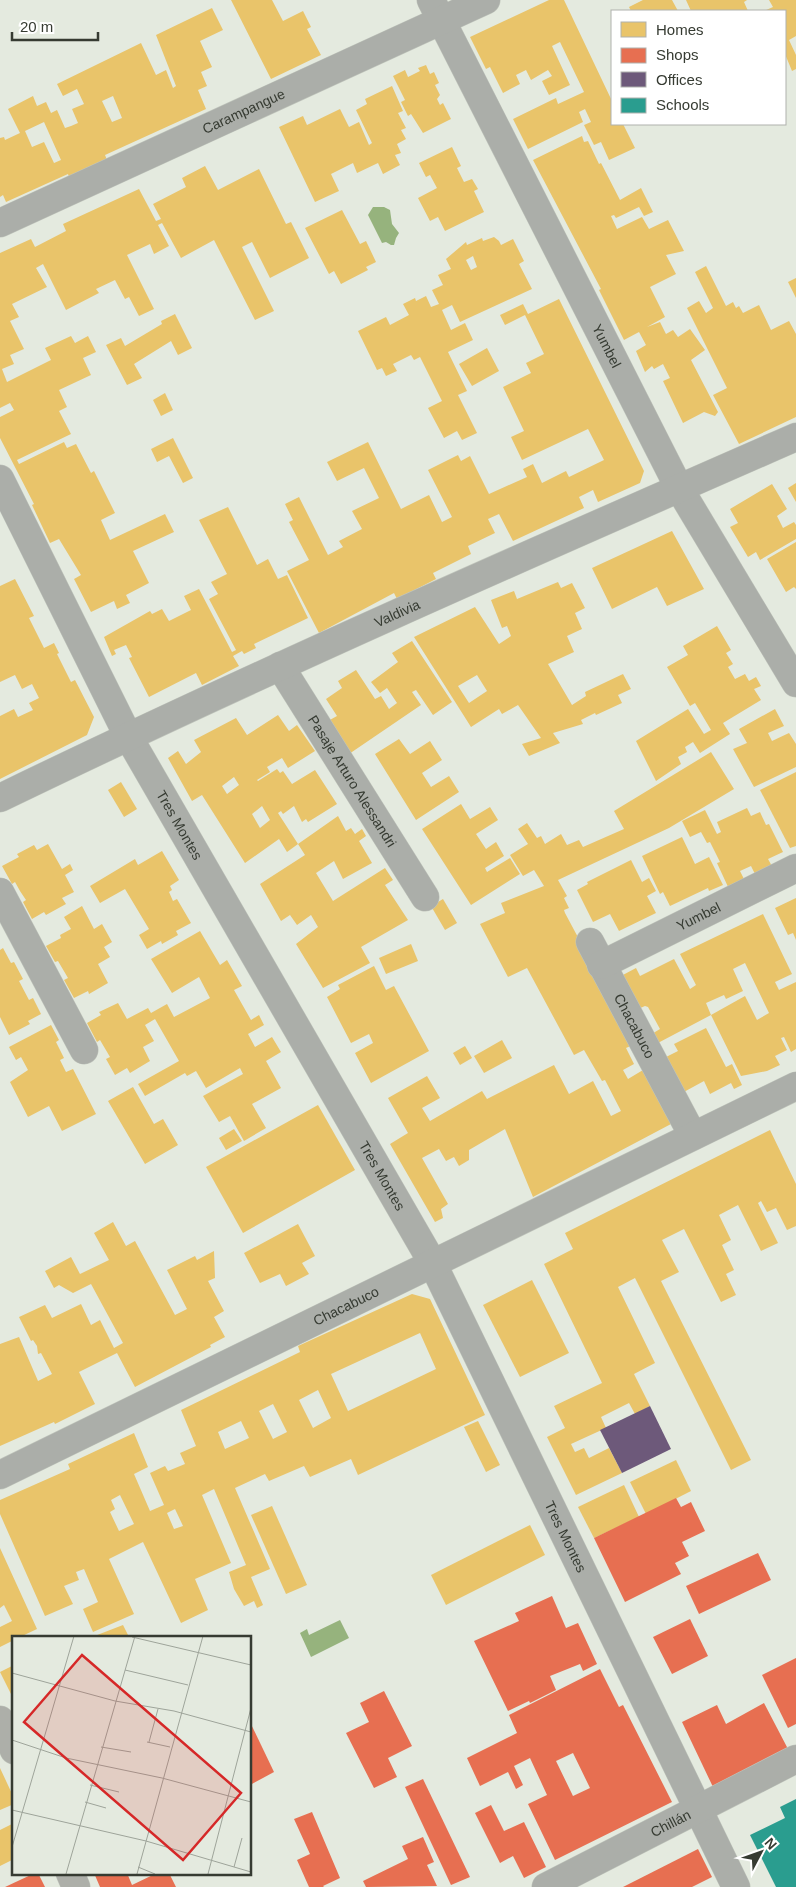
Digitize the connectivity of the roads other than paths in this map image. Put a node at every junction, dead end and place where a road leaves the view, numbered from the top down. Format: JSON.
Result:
{"nodes":[{"id":1,"x":486,"y":0,"type":"edge"},
{"id":2,"x":436,"y":10,"type":"edge"},
{"id":3,"x":0,"y":223,"type":"edge"},
{"id":4,"x":796,"y":437,"type":"edge"},
{"id":5,"x":0,"y":479,"type":"edge"},
{"id":6,"x":679,"y":488,"type":"junction"},
{"id":7,"x":280,"y":666,"type":"junction"},
{"id":8,"x":796,"y":683,"type":"edge"},
{"id":9,"x":128,"y":736,"type":"junction"},
{"id":10,"x":0,"y":798,"type":"edge"},
{"id":11,"x":796,"y":868,"type":"edge"},
{"id":12,"x":0,"y":892,"type":"edge"},
{"id":13,"x":425,"y":896,"type":"dead end"},
{"id":14,"x":596,"y":954,"type":"joint"},
{"id":15,"x":84,"y":1050,"type":"dead end"},
{"id":16,"x":796,"y":1086,"type":"edge"},
{"id":17,"x":692,"y":1136,"type":"junction"},
{"id":18,"x":432,"y":1262,"type":"junction"},
{"id":19,"x":0,"y":1475,"type":"edge"},
{"id":20,"x":0,"y":1720,"type":"edge"},
{"id":21,"x":12,"y":1746,"type":"edge"},
{"id":22,"x":796,"y":1759,"type":"edge"},
{"id":23,"x":699,"y":1808,"type":"junction"},
{"id":24,"x":70,"y":1874,"type":"edge"},
{"id":25,"x":76,"y":1887,"type":"edge"},
{"id":26,"x":546,"y":1887,"type":"edge"},
{"id":27,"x":736,"y":1887,"type":"edge"}],
"edges":[{"from":1,"to":2,"type":"street","name":"Carampangue"},
{"from":2,"to":3,"type":"street","name":"Carampangue"},
{"from":2,"to":6,"type":"street","name":"Yumbel"},
{"from":4,"to":6,"type":"street","name":"Valdivia"},
{"from":5,"to":9,"type":"street","name":"Tres Montes"},
{"from":6,"to":7,"type":"street","name":"Valdivia"},
{"from":6,"to":8,"type":"street","name":"Yumbel"},
{"from":7,"to":9,"type":"street","name":"Valdivia"},
{"from":7,"to":13,"type":"street","name":"Pasaje Arturo Alessandri"},
{"from":9,"to":10,"type":"street","name":"Valdivia"},
{"from":9,"to":18,"type":"street","name":"Tres Montes"},
{"from":11,"to":14,"type":"street","name":"Yumbel"},
{"from":12,"to":15,"type":"street"},
{"from":14,"to":17,"type":"street","name":"Chacabuco"},
{"from":16,"to":17,"type":"street","name":"Chacabuco"},
{"from":17,"to":18,"type":"street","name":"Chacabuco"},
{"from":18,"to":19,"type":"street","name":"Chacabuco"},
{"from":18,"to":23,"type":"street","name":"Tres Montes"},
{"from":20,"to":21,"type":"main road"},
{"from":22,"to":23,"type":"street","name":"Chillán"},
{"from":23,"to":26,"type":"street","name":"Chillán"},
{"from":23,"to":27,"type":"street","name":"Tres Montes"},
{"from":24,"to":25,"type":"main road"}]}
